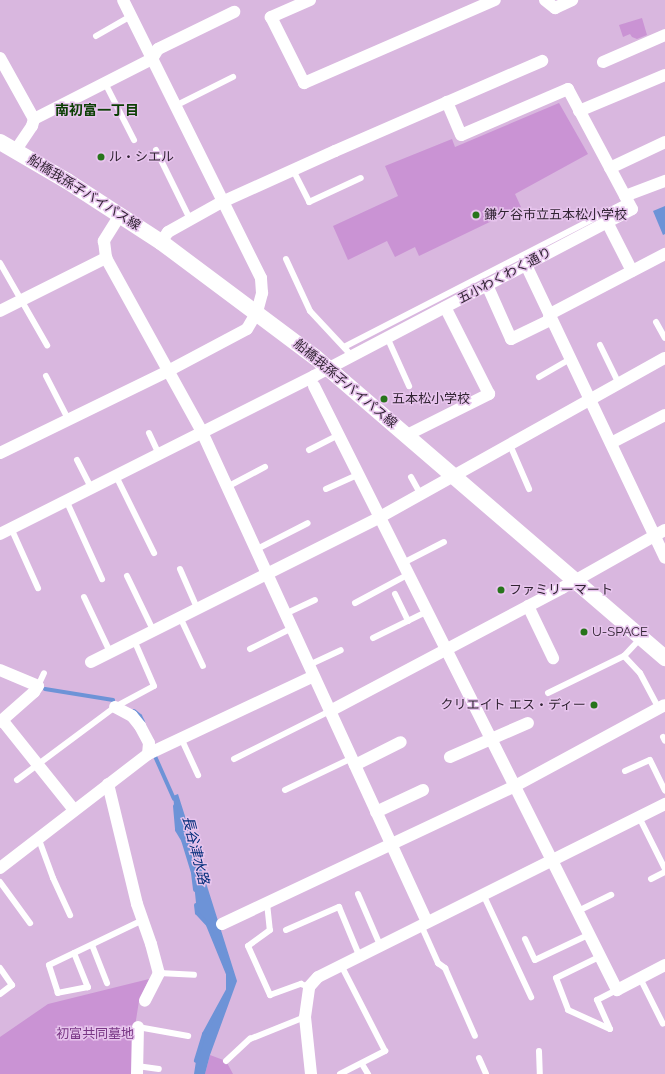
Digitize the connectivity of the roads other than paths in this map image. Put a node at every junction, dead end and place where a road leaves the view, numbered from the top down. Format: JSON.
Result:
{"nodes":[{"id":1,"x":123,"y":0,"type":"edge"},
{"id":2,"x":310,"y":0,"type":"edge"},
{"id":3,"x":496,"y":0,"type":"edge"},
{"id":4,"x":545,"y":0,"type":"edge"},
{"id":5,"x":572,"y":0,"type":"edge"},
{"id":6,"x":234,"y":12,"type":"dead end"},
{"id":7,"x":131,"y":16,"type":"junction"},
{"id":8,"x":665,"y":35,"type":"edge"},
{"id":9,"x":96,"y":36,"type":"dead end"},
{"id":10,"x":0,"y":58,"type":"edge"},
{"id":11,"x":152,"y":59,"type":"junction"},
{"id":12,"x":542,"y":61,"type":"dead end"},
{"id":13,"x":603,"y":62,"type":"dead end"},
{"id":14,"x":665,"y":75,"type":"edge"},
{"id":15,"x":233,"y":77,"type":"dead end"},
{"id":16,"x":105,"y":83,"type":"junction"},
{"id":17,"x":446,"y":102,"type":"junction"},
{"id":18,"x":175,"y":106,"type":"junction"},
{"id":19,"x":579,"y":111,"type":"junction"},
{"id":20,"x":34,"y":119,"type":"junction"},
{"id":21,"x":134,"y":140,"type":"dead end"},
{"id":22,"x":0,"y":142,"type":"edge"},
{"id":23,"x":665,"y":142,"type":"edge"},
{"id":24,"x":14,"y":150,"type":"junction"},
{"id":25,"x":156,"y":150,"type":"dead end"},
{"id":26,"x":610,"y":168,"type":"junction"},
{"id":27,"x":293,"y":170,"type":"junction"},
{"id":28,"x":361,"y":178,"type":"dead end"},
{"id":29,"x":665,"y":181,"type":"edge"},
{"id":30,"x":626,"y":199,"type":"junction"},
{"id":31,"x":222,"y":202,"type":"junction"},
{"id":32,"x":120,"y":215,"type":"junction"},
{"id":33,"x":190,"y":219,"type":"junction"},
{"id":34,"x":607,"y":222,"type":"junction"},
{"id":35,"x":161,"y":242,"type":"junction"},
{"id":36,"x":665,"y":254,"type":"edge"},
{"id":37,"x":106,"y":258,"type":"junction"},
{"id":38,"x":286,"y":260,"type":"dead end"},
{"id":39,"x":0,"y":263,"type":"edge"},
{"id":40,"x":526,"y":265,"type":"junction"},
{"id":41,"x":632,"y":271,"type":"junction"},
{"id":42,"x":487,"y":285,"type":"junction"},
{"id":43,"x":21,"y":301,"type":"junction"},
{"id":44,"x":445,"y":307,"type":"junction"},
{"id":45,"x":0,"y":311,"type":"edge"},
{"id":46,"x":257,"y":312,"type":"junction"},
{"id":47,"x":550,"y":314,"type":"junction"},
{"id":48,"x":656,"y":322,"type":"dead end"},
{"id":49,"x":387,"y":338,"type":"junction"},
{"id":50,"x":665,"y":338,"type":"edge"},
{"id":51,"x":600,"y":345,"type":"dead end"},
{"id":52,"x":47,"y":346,"type":"dead end"},
{"id":53,"x":344,"y":347,"type":"junction"},
{"id":54,"x":352,"y":356,"type":"junction"},
{"id":55,"x":665,"y":358,"type":"edge"},
{"id":56,"x":570,"y":359,"type":"junction"},
{"id":57,"x":328,"y":368,"type":"junction"},
{"id":58,"x":168,"y":371,"type":"junction"},
{"id":59,"x":46,"y":376,"type":"dead end"},
{"id":60,"x":539,"y":377,"type":"dead end"},
{"id":61,"x":619,"y":384,"type":"junction"},
{"id":62,"x":314,"y":386,"type":"dead end"},
{"id":63,"x":409,"y":386,"type":"dead end"},
{"id":64,"x":590,"y":400,"type":"junction"},
{"id":65,"x":665,"y":415,"type":"edge"},
{"id":66,"x":68,"y":419,"type":"junction"},
{"id":67,"x":202,"y":432,"type":"junction"},
{"id":68,"x":149,"y":433,"type":"dead end"},
{"id":69,"x":339,"y":436,"type":"junction"},
{"id":70,"x":407,"y":436,"type":"junction"},
{"id":71,"x":611,"y":443,"type":"junction"},
{"id":72,"x":510,"y":445,"type":"junction"},
{"id":73,"x":309,"y":450,"type":"dead end"},
{"id":74,"x":0,"y":454,"type":"edge"},
{"id":75,"x":159,"y":454,"type":"junction"},
{"id":76,"x":77,"y":460,"type":"dead end"},
{"id":77,"x":265,"y":467,"type":"dead end"},
{"id":78,"x":358,"y":474,"type":"junction"},
{"id":79,"x":116,"y":476,"type":"junction"},
{"id":80,"x":454,"y":476,"type":"junction"},
{"id":81,"x":411,"y":477,"type":"dead end"},
{"id":82,"x":226,"y":486,"type":"junction"},
{"id":83,"x":91,"y":488,"type":"junction"},
{"id":84,"x":326,"y":489,"type":"dead end"},
{"id":85,"x":529,"y":489,"type":"dead end"},
{"id":86,"x":421,"y":495,"type":"junction"},
{"id":87,"x":66,"y":500,"type":"junction"},
{"id":88,"x":380,"y":517,"type":"junction"},
{"id":89,"x":308,"y":523,"type":"dead end"},
{"id":90,"x":6,"y":531,"type":"edge"},
{"id":91,"x":660,"y":533,"type":"edge"},
{"id":92,"x":444,"y":542,"type":"dead end"},
{"id":93,"x":255,"y":550,"type":"junction"},
{"id":94,"x":154,"y":553,"type":"dead end"},
{"id":95,"x":665,"y":558,"type":"edge"},
{"id":96,"x":403,"y":563,"type":"junction"},
{"id":97,"x":180,"y":569,"type":"dead end"},
{"id":98,"x":266,"y":574,"type":"junction"},
{"id":99,"x":409,"y":574,"type":"junction"},
{"id":100,"x":127,"y":576,"type":"dead end"},
{"id":101,"x":102,"y":579,"type":"dead end"},
{"id":102,"x":575,"y":580,"type":"junction"},
{"id":103,"x":38,"y":588,"type":"dead end"},
{"id":104,"x":395,"y":594,"type":"dead end"},
{"id":105,"x":84,"y":597,"type":"dead end"},
{"id":106,"x":316,"y":600,"type":"dead end"},
{"id":107,"x":355,"y":603,"type":"dead end"},
{"id":108,"x":528,"y":606,"type":"junction"},
{"id":109,"x":197,"y":608,"type":"junction"},
{"id":110,"x":428,"y":611,"type":"junction"},
{"id":111,"x":285,"y":614,"type":"junction"},
{"id":112,"x":180,"y":617,"type":"junction"},
{"id":113,"x":408,"y":620,"type":"junction"},
{"id":114,"x":292,"y":628,"type":"junction"},
{"id":115,"x":153,"y":630,"type":"junction"},
{"id":116,"x":373,"y":638,"type":"dead end"},
{"id":117,"x":641,"y":638,"type":"junction"},
{"id":118,"x":134,"y":640,"type":"junction"},
{"id":119,"x":250,"y":649,"type":"dead end"},
{"id":120,"x":446,"y":649,"type":"junction"},
{"id":121,"x":342,"y":650,"type":"dead end"},
{"id":122,"x":110,"y":652,"type":"junction"},
{"id":123,"x":624,"y":656,"type":"junction"},
{"id":124,"x":553,"y":658,"type":"dead end"},
{"id":125,"x":665,"y":658,"type":"edge"},
{"id":126,"x":91,"y":662,"type":"dead end"},
{"id":127,"x":203,"y":666,"type":"dead end"},
{"id":128,"x":0,"y":670,"type":"edge"},
{"id":129,"x":311,"y":670,"type":"junction"},
{"id":130,"x":44,"y":673,"type":"dead end"},
{"id":131,"x":38,"y":686,"type":"junction"},
{"id":132,"x":548,"y":693,"type":"dead end"},
{"id":133,"x":115,"y":707,"type":"junction"},
{"id":134,"x":662,"y":707,"type":"edge"},
{"id":135,"x":330,"y":711,"type":"junction"},
{"id":136,"x":1,"y":721,"type":"edge"},
{"id":137,"x":528,"y":723,"type":"dead end"},
{"id":138,"x":181,"y":738,"type":"junction"},
{"id":139,"x":492,"y":738,"type":"junction"},
{"id":140,"x":401,"y":742,"type":"dead end"},
{"id":141,"x":148,"y":754,"type":"junction"},
{"id":142,"x":450,"y":757,"type":"dead end"},
{"id":143,"x":234,"y":759,"type":"dead end"},
{"id":144,"x":353,"y":761,"type":"junction"},
{"id":145,"x":38,"y":765,"type":"junction"},
{"id":146,"x":625,"y":771,"type":"dead end"},
{"id":147,"x":198,"y":775,"type":"dead end"},
{"id":148,"x":18,"y":780,"type":"dead end"},
{"id":149,"x":108,"y":784,"type":"junction"},
{"id":150,"x":516,"y":786,"type":"junction"},
{"id":151,"x":286,"y":790,"type":"dead end"},
{"id":152,"x":423,"y":790,"type":"dead end"},
{"id":153,"x":665,"y":791,"type":"edge"},
{"id":154,"x":665,"y":804,"type":"edge"},
{"id":155,"x":74,"y":810,"type":"junction"},
{"id":156,"x":376,"y":812,"type":"junction"},
{"id":157,"x":639,"y":817,"type":"junction"},
{"id":158,"x":38,"y":837,"type":"junction"},
{"id":159,"x":390,"y":844,"type":"junction"},
{"id":160,"x":553,"y":860,"type":"junction"},
{"id":161,"x":2,"y":864,"type":"edge"},
{"id":162,"x":665,"y":869,"type":"edge"},
{"id":163,"x":665,"y":872,"type":"edge"},
{"id":164,"x":651,"y":879,"type":"dead end"},
{"id":165,"x":0,"y":882,"type":"edge"},
{"id":166,"x":358,"y":894,"type":"dead end"},
{"id":167,"x":483,"y":894,"type":"junction"},
{"id":168,"x":611,"y":895,"type":"dead end"},
{"id":169,"x":267,"y":903,"type":"junction"},
{"id":170,"x":578,"y":911,"type":"junction"},
{"id":171,"x":70,"y":915,"type":"dead end"},
{"id":172,"x":143,"y":920,"type":"junction"},
{"id":173,"x":30,"y":923,"type":"dead end"},
{"id":174,"x":424,"y":923,"type":"junction"},
{"id":175,"x":222,"y":924,"type":"dead end"},
{"id":176,"x":286,"y":930,"type":"dead end"},
{"id":177,"x":590,"y":934,"type":"junction"},
{"id":178,"x":524,"y":939,"type":"dead end"},
{"id":179,"x":92,"y":945,"type":"junction"},
{"id":180,"x":380,"y":945,"type":"junction"},
{"id":181,"x":74,"y":953,"type":"junction"},
{"id":182,"x":359,"y":956,"type":"junction"},
{"id":183,"x":601,"y":956,"type":"junction"},
{"id":184,"x":341,"y":965,"type":"junction"},
{"id":185,"x":665,"y":965,"type":"edge"},
{"id":186,"x":0,"y":968,"type":"edge"},
{"id":187,"x":159,"y":973,"type":"junction"},
{"id":188,"x":194,"y":976,"type":"dead end"},
{"id":189,"x":640,"y":978,"type":"junction"},
{"id":190,"x":106,"y":982,"type":"dead end"},
{"id":191,"x":309,"y":987,"type":"junction"},
{"id":192,"x":617,"y":990,"type":"junction"},
{"id":193,"x":0,"y":994,"type":"edge"},
{"id":194,"x":531,"y":997,"type":"dead end"},
{"id":195,"x":145,"y":1001,"type":"dead end"},
{"id":196,"x":305,"y":1017,"type":"junction"},
{"id":197,"x":663,"y":1024,"type":"dead end"},
{"id":198,"x":138,"y":1028,"type":"joint"},
{"id":199,"x":188,"y":1036,"type":"dead end"},
{"id":200,"x":475,"y":1036,"type":"dead end"},
{"id":201,"x":539,"y":1051,"type":"dead end"},
{"id":202,"x":479,"y":1058,"type":"dead end"},
{"id":203,"x":226,"y":1061,"type":"dead end"},
{"id":204,"x":362,"y":1064,"type":"junction"},
{"id":205,"x":159,"y":1068,"type":"dead end"},
{"id":206,"x":137,"y":1070,"type":"edge"},
{"id":207,"x":311,"y":1074,"type":"edge"},
{"id":208,"x":340,"y":1074,"type":"edge"},
{"id":209,"x":368,"y":1074,"type":"edge"},
{"id":210,"x":486,"y":1074,"type":"edge"},
{"id":211,"x":540,"y":1074,"type":"edge"}],
"edges":[{"from":1,"to":7,"type":"street"},
{"from":2,"to":3,"type":"street"},
{"from":4,"to":5,"type":"street"},
{"from":6,"to":11,"type":"street"},
{"from":7,"to":9,"type":"lane"},
{"from":7,"to":11,"type":"street"},
{"from":8,"to":13,"type":"street"},
{"from":10,"to":20,"type":"street"},
{"from":11,"to":16,"type":"street"},
{"from":11,"to":18,"type":"street"},
{"from":12,"to":17,"type":"street"},
{"from":14,"to":19,"type":"street"},
{"from":15,"to":18,"type":"lane"},
{"from":16,"to":20,"type":"street"},
{"from":16,"to":21,"type":"lane"},
{"from":17,"to":19,"type":"street"},
{"from":17,"to":27,"type":"street"},
{"from":18,"to":31,"type":"street"},
{"from":19,"to":26,"type":"street"},
{"from":20,"to":24,"type":"street"},
{"from":22,"to":24,"type":"street","name":"船橋我孫子バイパス線"},
{"from":23,"to":26,"type":"street"},
{"from":24,"to":32,"type":"street","name":"船橋我孫子バイパス線"},
{"from":25,"to":33,"type":"lane"},
{"from":26,"to":30,"type":"street"},
{"from":27,"to":28,"type":"lane"},
{"from":27,"to":31,"type":"street"},
{"from":29,"to":30,"type":"street"},
{"from":30,"to":34,"type":"street","name":"五小わくわく通り"},
{"from":30,"to":53,"type":"lane"},
{"from":31,"to":33,"type":"street"},
{"from":31,"to":46,"type":"street"},
{"from":32,"to":35,"type":"street","name":"船橋我孫子バイパス線"},
{"from":32,"to":37,"type":"street"},
{"from":33,"to":35,"type":"street"},
{"from":34,"to":40,"type":"street","name":"五小わくわく通り"},
{"from":34,"to":41,"type":"street"},
{"from":35,"to":46,"type":"street","name":"船橋我孫子バイパス線"},
{"from":36,"to":41,"type":"street"},
{"from":37,"to":43,"type":"street"},
{"from":37,"to":58,"type":"street"},
{"from":38,"to":53,"type":"lane"},
{"from":39,"to":43,"type":"lane"},
{"from":40,"to":42,"type":"street","name":"五小わくわく通り"},
{"from":40,"to":47,"type":"street"},
{"from":41,"to":47,"type":"street"},
{"from":42,"to":44,"type":"street","name":"五小わくわく通り"},
{"from":42,"to":47,"type":"street"},
{"from":43,"to":45,"type":"street"},
{"from":43,"to":52,"type":"lane"},
{"from":44,"to":49,"type":"street","name":"五小わくわく通り"},
{"from":44,"to":70,"type":"street"},
{"from":46,"to":57,"type":"street","name":"船橋我孫子バイパス線"},
{"from":46,"to":58,"type":"street"},
{"from":47,"to":56,"type":"street"},
{"from":48,"to":50,"type":"lane"},
{"from":49,"to":54,"type":"street","name":"五小わくわく通り"},
{"from":49,"to":63,"type":"lane"},
{"from":51,"to":61,"type":"lane"},
{"from":53,"to":54,"type":"lane"},
{"from":54,"to":57,"type":"street","name":"五小わくわく通り"},
{"from":55,"to":61,"type":"street"},
{"from":56,"to":60,"type":"lane"},
{"from":56,"to":64,"type":"street"},
{"from":57,"to":67,"type":"street","name":"五小わくわく通り"},
{"from":57,"to":70,"type":"street","name":"船橋我孫子バイパス線"},
{"from":58,"to":66,"type":"street"},
{"from":58,"to":67,"type":"street"},
{"from":59,"to":66,"type":"lane"},
{"from":61,"to":64,"type":"street"},
{"from":62,"to":69,"type":"street"},
{"from":64,"to":71,"type":"street"},
{"from":64,"to":72,"type":"street"},
{"from":65,"to":71,"type":"street"},
{"from":66,"to":74,"type":"street"},
{"from":67,"to":75,"type":"street","name":"五小わくわく通り"},
{"from":67,"to":82,"type":"street"},
{"from":68,"to":75,"type":"lane"},
{"from":69,"to":73,"type":"lane"},
{"from":69,"to":78,"type":"street"},
{"from":70,"to":80,"type":"street","name":"船橋我孫子バイパス線"},
{"from":71,"to":91,"type":"street"},
{"from":72,"to":80,"type":"street"},
{"from":72,"to":85,"type":"lane"},
{"from":75,"to":79,"type":"street","name":"五小わくわく通り"},
{"from":76,"to":83,"type":"lane"},
{"from":77,"to":82,"type":"lane"},
{"from":78,"to":84,"type":"lane"},
{"from":78,"to":88,"type":"street"},
{"from":79,"to":83,"type":"street","name":"五小わくわく通り"},
{"from":79,"to":94,"type":"lane"},
{"from":80,"to":86,"type":"street"},
{"from":80,"to":102,"type":"street","name":"船橋我孫子バイパス線"},
{"from":81,"to":86,"type":"lane"},
{"from":82,"to":93,"type":"street"},
{"from":83,"to":87,"type":"street","name":"五小わくわく通り"},
{"from":86,"to":88,"type":"street"},
{"from":87,"to":90,"type":"street","name":"五小わくわく通り"},
{"from":87,"to":101,"type":"lane"},
{"from":88,"to":96,"type":"street"},
{"from":88,"to":98,"type":"street"},
{"from":89,"to":93,"type":"lane"},
{"from":90,"to":103,"type":"lane"},
{"from":91,"to":95,"type":"street"},
{"from":91,"to":102,"type":"street"},
{"from":92,"to":96,"type":"lane"},
{"from":93,"to":98,"type":"street"},
{"from":96,"to":99,"type":"street"},
{"from":97,"to":109,"type":"lane"},
{"from":98,"to":109,"type":"street"},
{"from":98,"to":111,"type":"street"},
{"from":99,"to":107,"type":"lane"},
{"from":99,"to":110,"type":"street"},
{"from":100,"to":115,"type":"lane"},
{"from":102,"to":108,"type":"street"},
{"from":102,"to":117,"type":"street","name":"船橋我孫子バイパス線"},
{"from":104,"to":113,"type":"lane"},
{"from":105,"to":122,"type":"lane"},
{"from":106,"to":111,"type":"lane"},
{"from":108,"to":120,"type":"street"},
{"from":108,"to":124,"type":"street"},
{"from":109,"to":112,"type":"street"},
{"from":110,"to":113,"type":"lane"},
{"from":110,"to":120,"type":"street"},
{"from":111,"to":114,"type":"street"},
{"from":112,"to":115,"type":"street"},
{"from":112,"to":127,"type":"lane"},
{"from":113,"to":116,"type":"lane"},
{"from":114,"to":119,"type":"lane"},
{"from":114,"to":129,"type":"street"},
{"from":115,"to":118,"type":"street"},
{"from":117,"to":123,"type":"lane"},
{"from":117,"to":125,"type":"street","name":"船橋我孫子バイパス線"},
{"from":118,"to":122,"type":"street"},
{"from":118,"to":133,"type":"lane"},
{"from":120,"to":135,"type":"street"},
{"from":120,"to":139,"type":"street"},
{"from":121,"to":129,"type":"lane"},
{"from":122,"to":126,"type":"street"},
{"from":123,"to":132,"type":"lane"},
{"from":123,"to":134,"type":"lane"},
{"from":128,"to":131,"type":"street"},
{"from":129,"to":135,"type":"street"},
{"from":129,"to":138,"type":"street"},
{"from":130,"to":131,"type":"lane"},
{"from":131,"to":136,"type":"street"},
{"from":133,"to":141,"type":"street"},
{"from":133,"to":145,"type":"lane"},
{"from":134,"to":150,"type":"street"},
{"from":135,"to":143,"type":"lane"},
{"from":135,"to":144,"type":"street"},
{"from":136,"to":145,"type":"street"},
{"from":137,"to":139,"type":"street"},
{"from":138,"to":141,"type":"street"},
{"from":138,"to":147,"type":"lane"},
{"from":139,"to":142,"type":"street"},
{"from":139,"to":150,"type":"street"},
{"from":140,"to":144,"type":"street"},
{"from":141,"to":149,"type":"street"},
{"from":144,"to":151,"type":"lane"},
{"from":144,"to":156,"type":"street"},
{"from":145,"to":148,"type":"lane"},
{"from":145,"to":155,"type":"street"},
{"from":146,"to":153,"type":"lane"},
{"from":149,"to":155,"type":"street"},
{"from":149,"to":172,"type":"street"},
{"from":150,"to":159,"type":"street"},
{"from":150,"to":160,"type":"street"},
{"from":152,"to":156,"type":"street"},
{"from":154,"to":157,"type":"street"},
{"from":155,"to":158,"type":"street"},
{"from":156,"to":159,"type":"street"},
{"from":157,"to":160,"type":"street"},
{"from":157,"to":162,"type":"lane"},
{"from":158,"to":161,"type":"street"},
{"from":158,"to":171,"type":"lane"},
{"from":159,"to":169,"type":"street"},
{"from":159,"to":174,"type":"street"},
{"from":160,"to":167,"type":"street"},
{"from":160,"to":170,"type":"street"},
{"from":163,"to":164,"type":"lane"},
{"from":165,"to":173,"type":"lane"},
{"from":166,"to":180,"type":"lane"},
{"from":167,"to":174,"type":"street"},
{"from":167,"to":194,"type":"lane"},
{"from":168,"to":170,"type":"lane"},
{"from":169,"to":175,"type":"street"},
{"from":169,"to":191,"type":"lane"},
{"from":170,"to":177,"type":"street"},
{"from":172,"to":179,"type":"lane"},
{"from":172,"to":187,"type":"street"},
{"from":174,"to":180,"type":"street"},
{"from":174,"to":200,"type":"lane"},
{"from":176,"to":182,"type":"lane"},
{"from":177,"to":178,"type":"lane"},
{"from":177,"to":183,"type":"street"},
{"from":179,"to":181,"type":"lane"},
{"from":179,"to":190,"type":"lane"},
{"from":180,"to":182,"type":"street"},
{"from":181,"to":181,"type":"lane"},
{"from":182,"to":184,"type":"street"},
{"from":183,"to":192,"type":"street"},
{"from":183,"to":192,"type":"lane"},
{"from":184,"to":191,"type":"street"},
{"from":184,"to":204,"type":"lane"},
{"from":185,"to":189,"type":"street"},
{"from":186,"to":193,"type":"lane"},
{"from":187,"to":188,"type":"lane"},
{"from":187,"to":195,"type":"street"},
{"from":189,"to":192,"type":"street"},
{"from":189,"to":197,"type":"lane"},
{"from":191,"to":196,"type":"street"},
{"from":196,"to":203,"type":"lane"},
{"from":196,"to":207,"type":"street"},
{"from":198,"to":199,"type":"lane"},
{"from":198,"to":206,"type":"street"},
{"from":201,"to":211,"type":"lane"},
{"from":202,"to":210,"type":"lane"},
{"from":204,"to":208,"type":"lane"},
{"from":204,"to":209,"type":"lane"},
{"from":205,"to":206,"type":"lane"}]}
